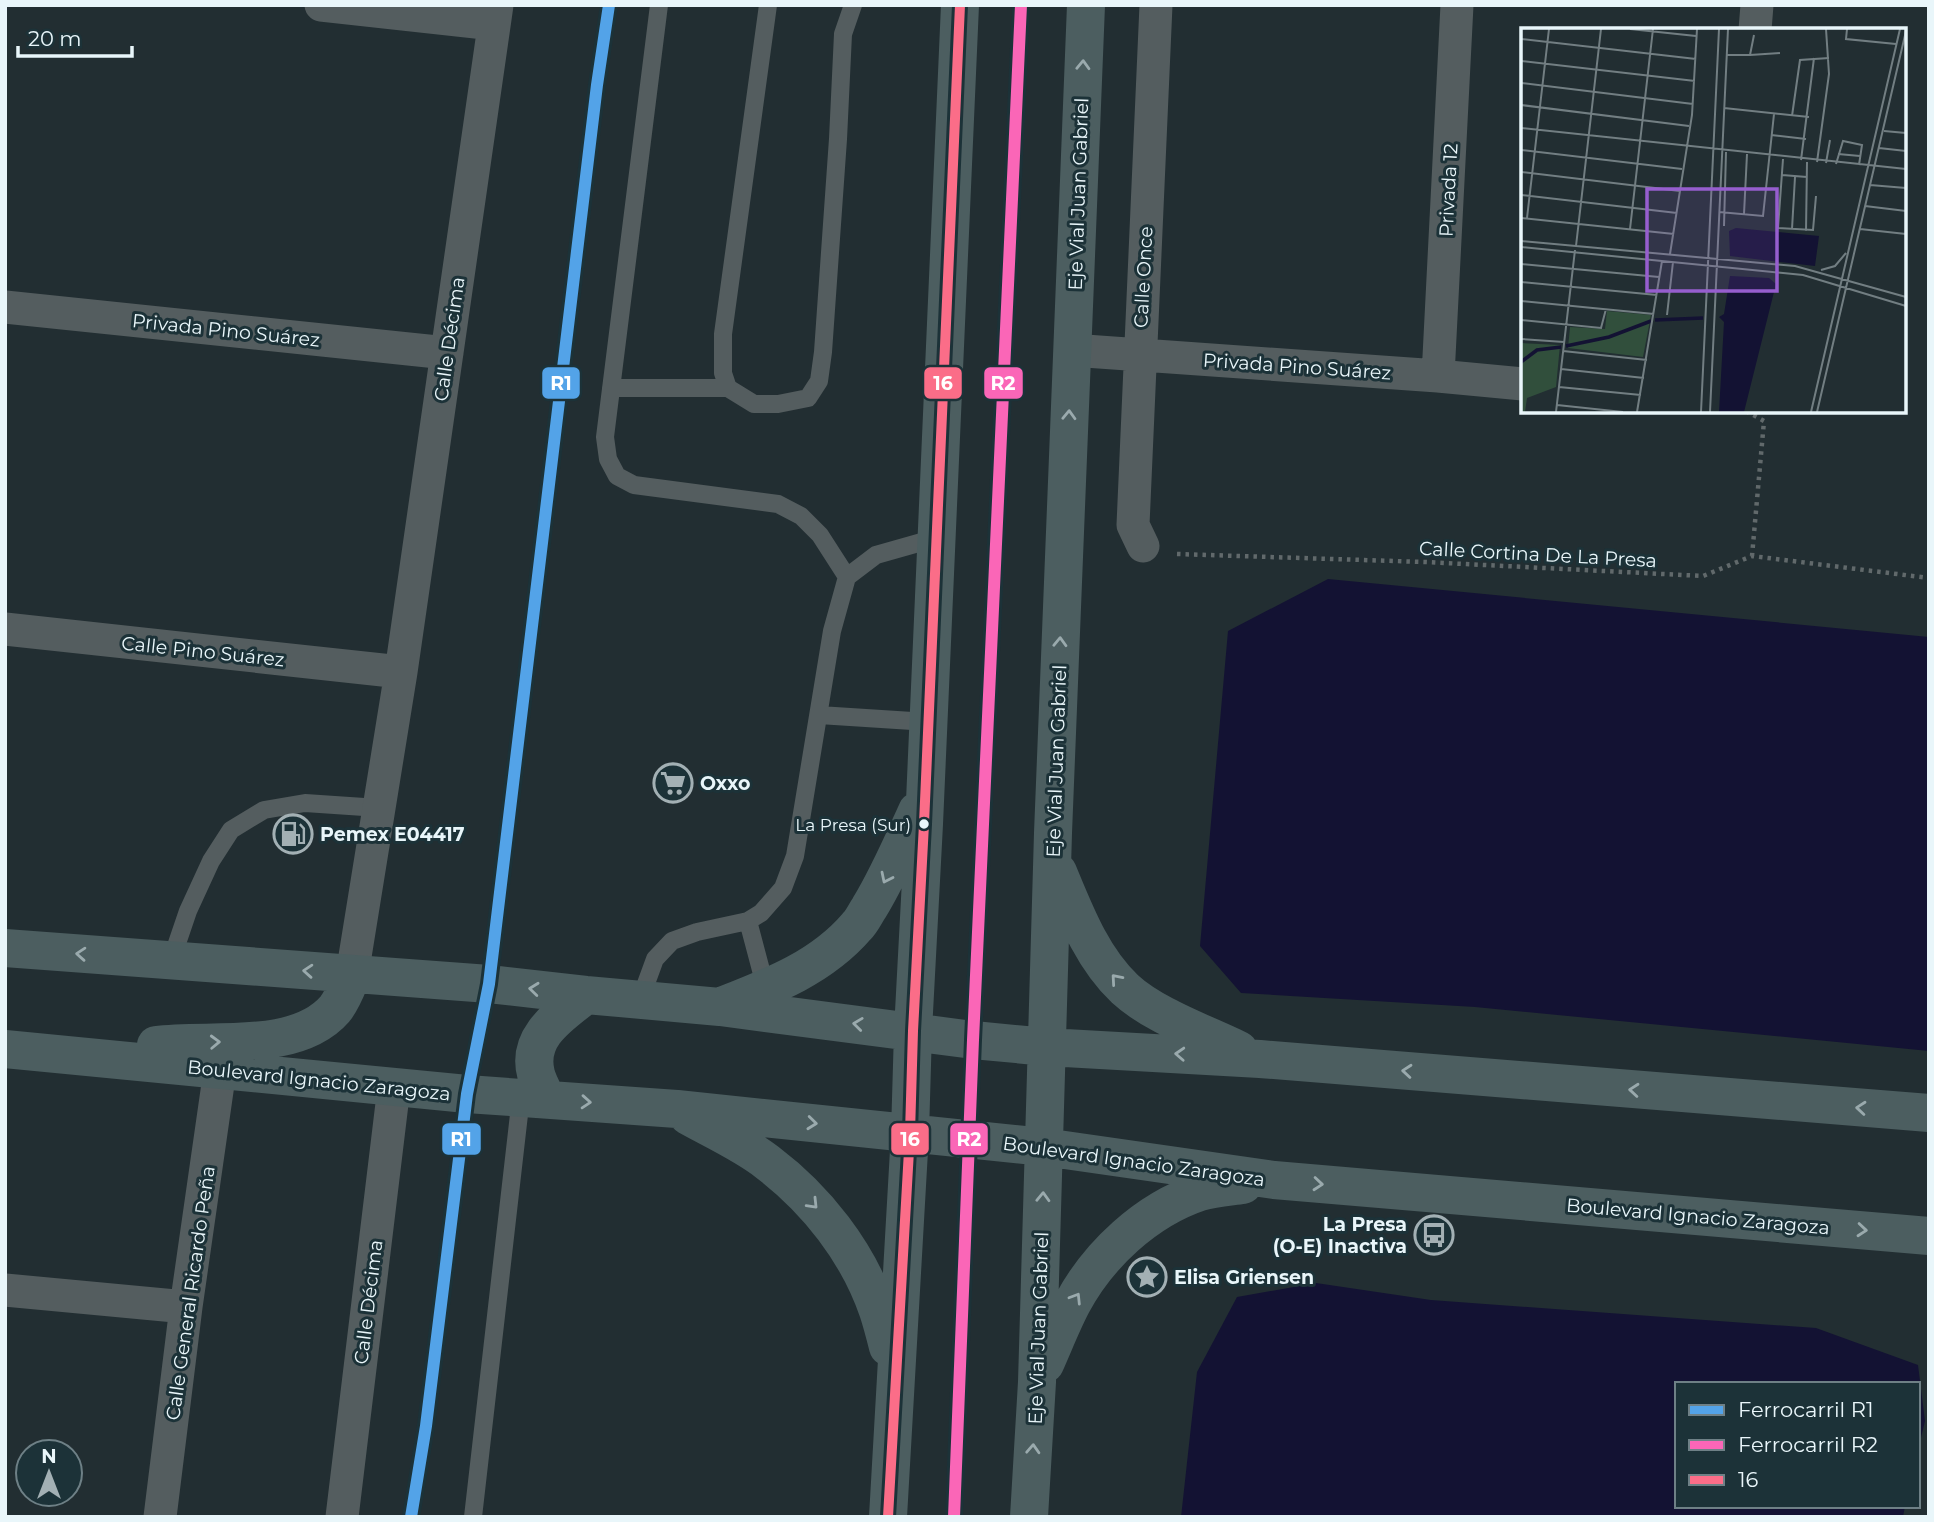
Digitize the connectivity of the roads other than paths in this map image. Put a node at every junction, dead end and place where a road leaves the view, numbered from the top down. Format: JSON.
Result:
{"nodes":[{"id":1,"x":321,"y":5,"type":"edge"},
{"id":2,"x":659,"y":5,"type":"edge"},
{"id":3,"x":768,"y":5,"type":"edge"},
{"id":4,"x":853,"y":5,"type":"edge"},
{"id":5,"x":960,"y":5,"type":"edge"},
{"id":6,"x":1086,"y":5,"type":"edge"},
{"id":7,"x":1156,"y":5,"type":"edge"},
{"id":8,"x":1457,"y":5,"type":"edge"},
{"id":9,"x":1757,"y":5,"type":"edge"},
{"id":10,"x":496,"y":15,"type":"edge"},
{"id":11,"x":1755,"y":28,"type":"edge"},
{"id":12,"x":5,"y":307,"type":"edge"},
{"id":13,"x":1071,"y":350,"type":"junction"},
{"id":14,"x":447,"y":353,"type":"junction"},
{"id":15,"x":1140,"y":356,"type":"junction"},
{"id":16,"x":1438,"y":376,"type":"junction"},
{"id":17,"x":1521,"y":384,"type":"edge"},
{"id":18,"x":611,"y":388,"type":"junction"},
{"id":19,"x":728,"y":388,"type":"junction"},
{"id":20,"x":936,"y":538,"type":"junction"},
{"id":21,"x":1143,"y":546,"type":"road end"},
{"id":22,"x":847,"y":578,"type":"junction"},
{"id":23,"x":5,"y":629,"type":"edge"},
{"id":24,"x":401,"y":672,"type":"junction"},
{"id":25,"x":819,"y":715,"type":"junction"},
{"id":26,"x":928,"y":722,"type":"junction"},
{"id":27,"x":925,"y":793,"type":"junction"},
{"id":28,"x":379,"y":808,"type":"junction"},
{"id":29,"x":1053,"y":859,"type":"junction"},
{"id":30,"x":748,"y":921,"type":"junction"},
{"id":31,"x":5,"y":948,"type":"edge"},
{"id":32,"x":170,"y":961,"type":"junction"},
{"id":33,"x":352,"y":975,"type":"junction"},
{"id":34,"x":766,"y":989,"type":"junction"},
{"id":35,"x":586,"y":995,"type":"junction"},
{"id":36,"x":640,"y":1000,"type":"junction"},
{"id":37,"x":720,"y":1007,"type":"junction"},
{"id":38,"x":913,"y":1031,"type":"junction"},
{"id":39,"x":1047,"y":1046,"type":"junction"},
{"id":40,"x":5,"y":1049,"type":"edge"},
{"id":41,"x":100,"y":1058,"type":"junction"},
{"id":42,"x":1260,"y":1059,"type":"junction"},
{"id":43,"x":220,"y":1070,"type":"junction"},
{"id":44,"x":394,"y":1087,"type":"junction"},
{"id":45,"x":534,"y":1098,"type":"junction"},
{"id":46,"x":677,"y":1109,"type":"junction"},
{"id":47,"x":1929,"y":1113,"type":"edge"},
{"id":48,"x":910,"y":1133,"type":"junction"},
{"id":49,"x":1044,"y":1147,"type":"junction"},
{"id":50,"x":1274,"y":1180,"type":"junction"},
{"id":51,"x":1929,"y":1236,"type":"edge"},
{"id":52,"x":5,"y":1290,"type":"edge"},
{"id":53,"x":186,"y":1307,"type":"junction"},
{"id":54,"x":895,"y":1377,"type":"junction"},
{"id":55,"x":1037,"y":1382,"type":"junction"},
{"id":56,"x":160,"y":1517,"type":"edge"},
{"id":57,"x":342,"y":1517,"type":"edge"},
{"id":58,"x":473,"y":1517,"type":"edge"},
{"id":59,"x":888,"y":1517,"type":"edge"},
{"id":60,"x":1029,"y":1517,"type":"edge"}],
"edges":[{"from":1,"to":10,"type":"street"},
{"from":2,"to":18,"type":"lane"},
{"from":3,"to":19,"type":"lane"},
{"from":4,"to":19,"type":"lane"},
{"from":5,"to":20,"type":"main road"},
{"from":13,"to":6,"type":"main road","name":"Eje Vial Juan Gabriel","one_way":true},
{"from":7,"to":15,"type":"street","name":"Calle Once"},
{"from":8,"to":16,"type":"street","name":"Privada 12"},
{"from":9,"to":11,"type":"street"},
{"from":10,"to":14,"type":"street","name":"Calle Décima"},
{"from":12,"to":14,"type":"street","name":"Privada Pino Suárez"},
{"from":13,"to":15,"type":"street","name":"Privada Pino Suárez"},
{"from":29,"to":13,"type":"main road","name":"Eje Vial Juan Gabriel","one_way":true},
{"from":14,"to":24,"type":"street","name":"Calle Décima"},
{"from":15,"to":16,"type":"street","name":"Privada Pino Suárez"},
{"from":15,"to":21,"type":"street","name":"Calle Once"},
{"from":16,"to":17,"type":"street","name":"Privada Pino Suárez"},
{"from":18,"to":19,"type":"lane"},
{"from":18,"to":22,"type":"lane"},
{"from":20,"to":22,"type":"lane"},
{"from":20,"to":26,"type":"main road"},
{"from":22,"to":25,"type":"lane"},
{"from":23,"to":24,"type":"street","name":"Calle Pino Suárez"},
{"from":24,"to":28,"type":"street","name":"Calle Décima"},
{"from":25,"to":26,"type":"lane"},
{"from":25,"to":30,"type":"lane"},
{"from":26,"to":27,"type":"main road"},
{"from":27,"to":34,"type":"main road","one_way":true},
{"from":27,"to":38,"type":"main road"},
{"from":28,"to":32,"type":"lane"},
{"from":28,"to":33,"type":"street","name":"Calle Décima"},
{"from":29,"to":39,"type":"main road","name":"Eje Vial Juan Gabriel"},
{"from":42,"to":29,"type":"main road","one_way":true},
{"from":30,"to":34,"type":"lane"},
{"from":30,"to":36,"type":"lane"},
{"from":32,"to":31,"type":"main road","one_way":true},
{"from":33,"to":32,"type":"main road","one_way":true},
{"from":35,"to":33,"type":"main road","one_way":true},
{"from":41,"to":33,"type":"main road","one_way":true},
{"from":34,"to":37,"type":"main road"},
{"from":35,"to":36,"type":"main road"},
{"from":35,"to":45,"type":"main road"},
{"from":36,"to":37,"type":"main road"},
{"from":38,"to":37,"type":"main road","one_way":true},
{"from":38,"to":39,"type":"main road"},
{"from":38,"to":48,"type":"main road"},
{"from":42,"to":39,"type":"main road","one_way":true},
{"from":39,"to":49,"type":"main road","name":"Eje Vial Juan Gabriel"},
{"from":40,"to":41,"type":"main road","name":"Boulevard Ignacio Zaragoza"},
{"from":41,"to":43,"type":"main road","name":"Boulevard Ignacio Zaragoza"},
{"from":47,"to":42,"type":"main road","one_way":true},
{"from":43,"to":44,"type":"main road","name":"Boulevard Ignacio Zaragoza"},
{"from":43,"to":53,"type":"street","name":"Calle General Ricardo Peña"},
{"from":44,"to":45,"type":"main road","name":"Boulevard Ignacio Zaragoza"},
{"from":44,"to":57,"type":"street","name":"Calle Décima"},
{"from":45,"to":46,"type":"main road","name":"Boulevard Ignacio Zaragoza","one_way":true},
{"from":45,"to":58,"type":"lane"},
{"from":46,"to":48,"type":"main road","name":"Boulevard Ignacio Zaragoza","one_way":true},
{"from":46,"to":54,"type":"main road","one_way":true},
{"from":48,"to":49,"type":"main road","name":"Boulevard Ignacio Zaragoza"},
{"from":48,"to":54,"type":"main road"},
{"from":49,"to":50,"type":"main road","name":"Boulevard Ignacio Zaragoza"},
{"from":55,"to":49,"type":"main road","name":"Eje Vial Juan Gabriel","one_way":true},
{"from":50,"to":51,"type":"main road","name":"Boulevard Ignacio Zaragoza","one_way":true},
{"from":55,"to":50,"type":"main road","one_way":true},
{"from":52,"to":53,"type":"street"},
{"from":53,"to":56,"type":"street","name":"Calle General Ricardo Peña"},
{"from":54,"to":59,"type":"main road"},
{"from":60,"to":55,"type":"main road","name":"Eje Vial Juan Gabriel","one_way":true}]}
